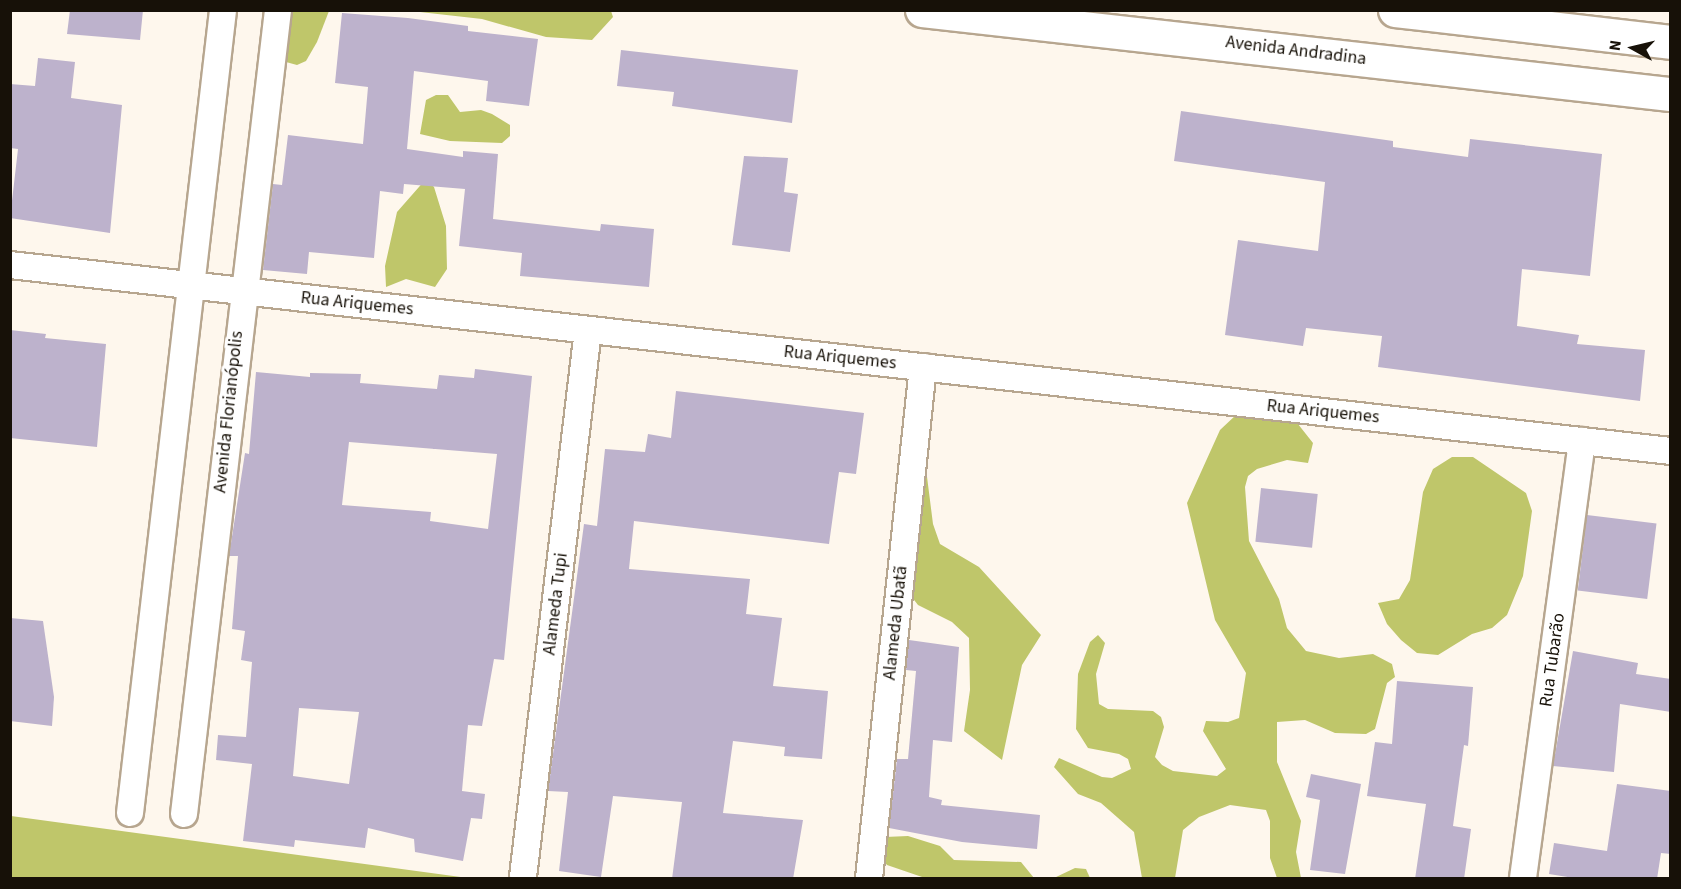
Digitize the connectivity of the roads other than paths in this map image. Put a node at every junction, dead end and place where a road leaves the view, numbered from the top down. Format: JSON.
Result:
{"nodes":[{"id":1,"x":223,"y":10,"type":"edge"},
{"id":2,"x":278,"y":10,"type":"edge"},
{"id":3,"x":922,"y":10,"type":"edge"},
{"id":4,"x":1395,"y":10,"type":"edge"},
{"id":5,"x":1117,"y":20,"type":"edge"},
{"id":6,"x":1671,"y":42,"type":"edge"},
{"id":7,"x":1671,"y":93,"type":"edge"},
{"id":8,"x":10,"y":265,"type":"edge"},
{"id":9,"x":194,"y":285,"type":"junction"},
{"id":10,"x":242,"y":291,"type":"junction"},
{"id":11,"x":588,"y":330,"type":"junction"},
{"id":12,"x":923,"y":367,"type":"junction"},
{"id":13,"x":1582,"y":441,"type":"junction"},
{"id":14,"x":1671,"y":451,"type":"edge"},
{"id":15,"x":130,"y":813,"type":"dead end"},
{"id":16,"x":184,"y":814,"type":"dead end"},
{"id":17,"x":523,"y":877,"type":"edge"},
{"id":18,"x":869,"y":879,"type":"edge"},
{"id":19,"x":1523,"y":879,"type":"edge"}],
"edges":[{"from":1,"to":9,"type":"street"},
{"from":2,"to":10,"type":"street","name":"Avenida Florianópolis"},
{"from":3,"to":5,"type":"main road","name":"Avenida Andradina"},
{"from":4,"to":6,"type":"main road"},
{"from":5,"to":7,"type":"main road","name":"Avenida Andradina"},
{"from":8,"to":9,"type":"street","name":"Rua Ariquemes"},
{"from":9,"to":10,"type":"street","name":"Rua Ariquemes"},
{"from":9,"to":15,"type":"street"},
{"from":10,"to":11,"type":"street","name":"Rua Ariquemes"},
{"from":10,"to":16,"type":"street","name":"Avenida Florianópolis"},
{"from":11,"to":12,"type":"street","name":"Rua Ariquemes"},
{"from":11,"to":17,"type":"street","name":"Alameda Tupi"},
{"from":12,"to":13,"type":"street","name":"Rua Ariquemes"},
{"from":12,"to":18,"type":"street","name":"Alameda Ubatã"},
{"from":13,"to":14,"type":"street","name":"Rua Ariquemes"},
{"from":13,"to":19,"type":"street","name":"Rua Tubarão"}]}
